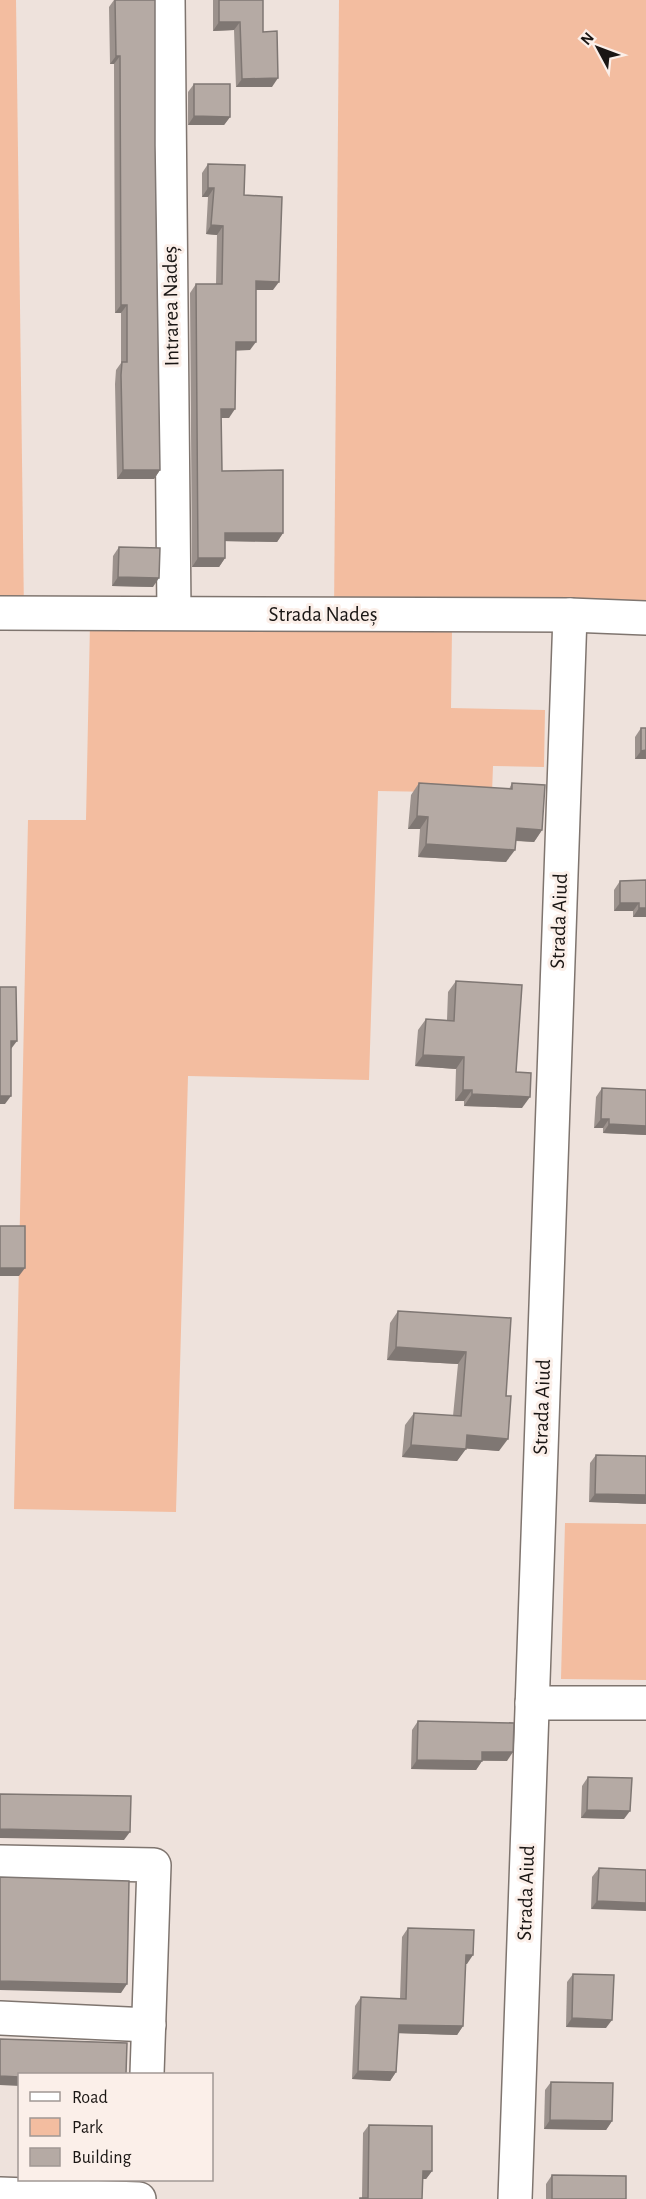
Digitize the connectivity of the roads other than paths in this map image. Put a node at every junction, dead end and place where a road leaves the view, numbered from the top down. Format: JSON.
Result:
{"nodes":[{"id":1,"x":168,"y":0,"type":"edge"},
{"id":2,"x":0,"y":613,"type":"edge"},
{"id":3,"x":174,"y":613,"type":"junction"},
{"id":4,"x":570,"y":615,"type":"junction"},
{"id":5,"x":646,"y":618,"type":"edge"},
{"id":6,"x":532,"y":1703,"type":"junction"},
{"id":7,"x":646,"y":1703,"type":"edge"},
{"id":8,"x":0,"y":1862,"type":"edge"},
{"id":9,"x":0,"y":2018,"type":"edge"},
{"id":10,"x":149,"y":2025,"type":"junction"},
{"id":11,"x":147,"y":2073,"type":"edge"},
{"id":12,"x":144,"y":2181,"type":"edge"},
{"id":13,"x":0,"y":2194,"type":"edge"},
{"id":14,"x":141,"y":2199,"type":"edge"},
{"id":15,"x":515,"y":2199,"type":"edge"}],
"edges":[{"from":1,"to":3,"type":"street","name":"Intrarea Nadeș"},
{"from":2,"to":3,"type":"street","name":"Strada Nadeș"},
{"from":3,"to":4,"type":"street","name":"Strada Nadeș"},
{"from":4,"to":5,"type":"street","name":"Strada Nadeș"},
{"from":4,"to":6,"type":"street","name":"Strada Aiud"},
{"from":6,"to":7,"type":"street"},
{"from":6,"to":15,"type":"street","name":"Strada Aiud"},
{"from":8,"to":10,"type":"street"},
{"from":9,"to":10,"type":"street"},
{"from":10,"to":11,"type":"street"},
{"from":12,"to":14,"type":"street"},
{"from":13,"to":14,"type":"street"}]}
